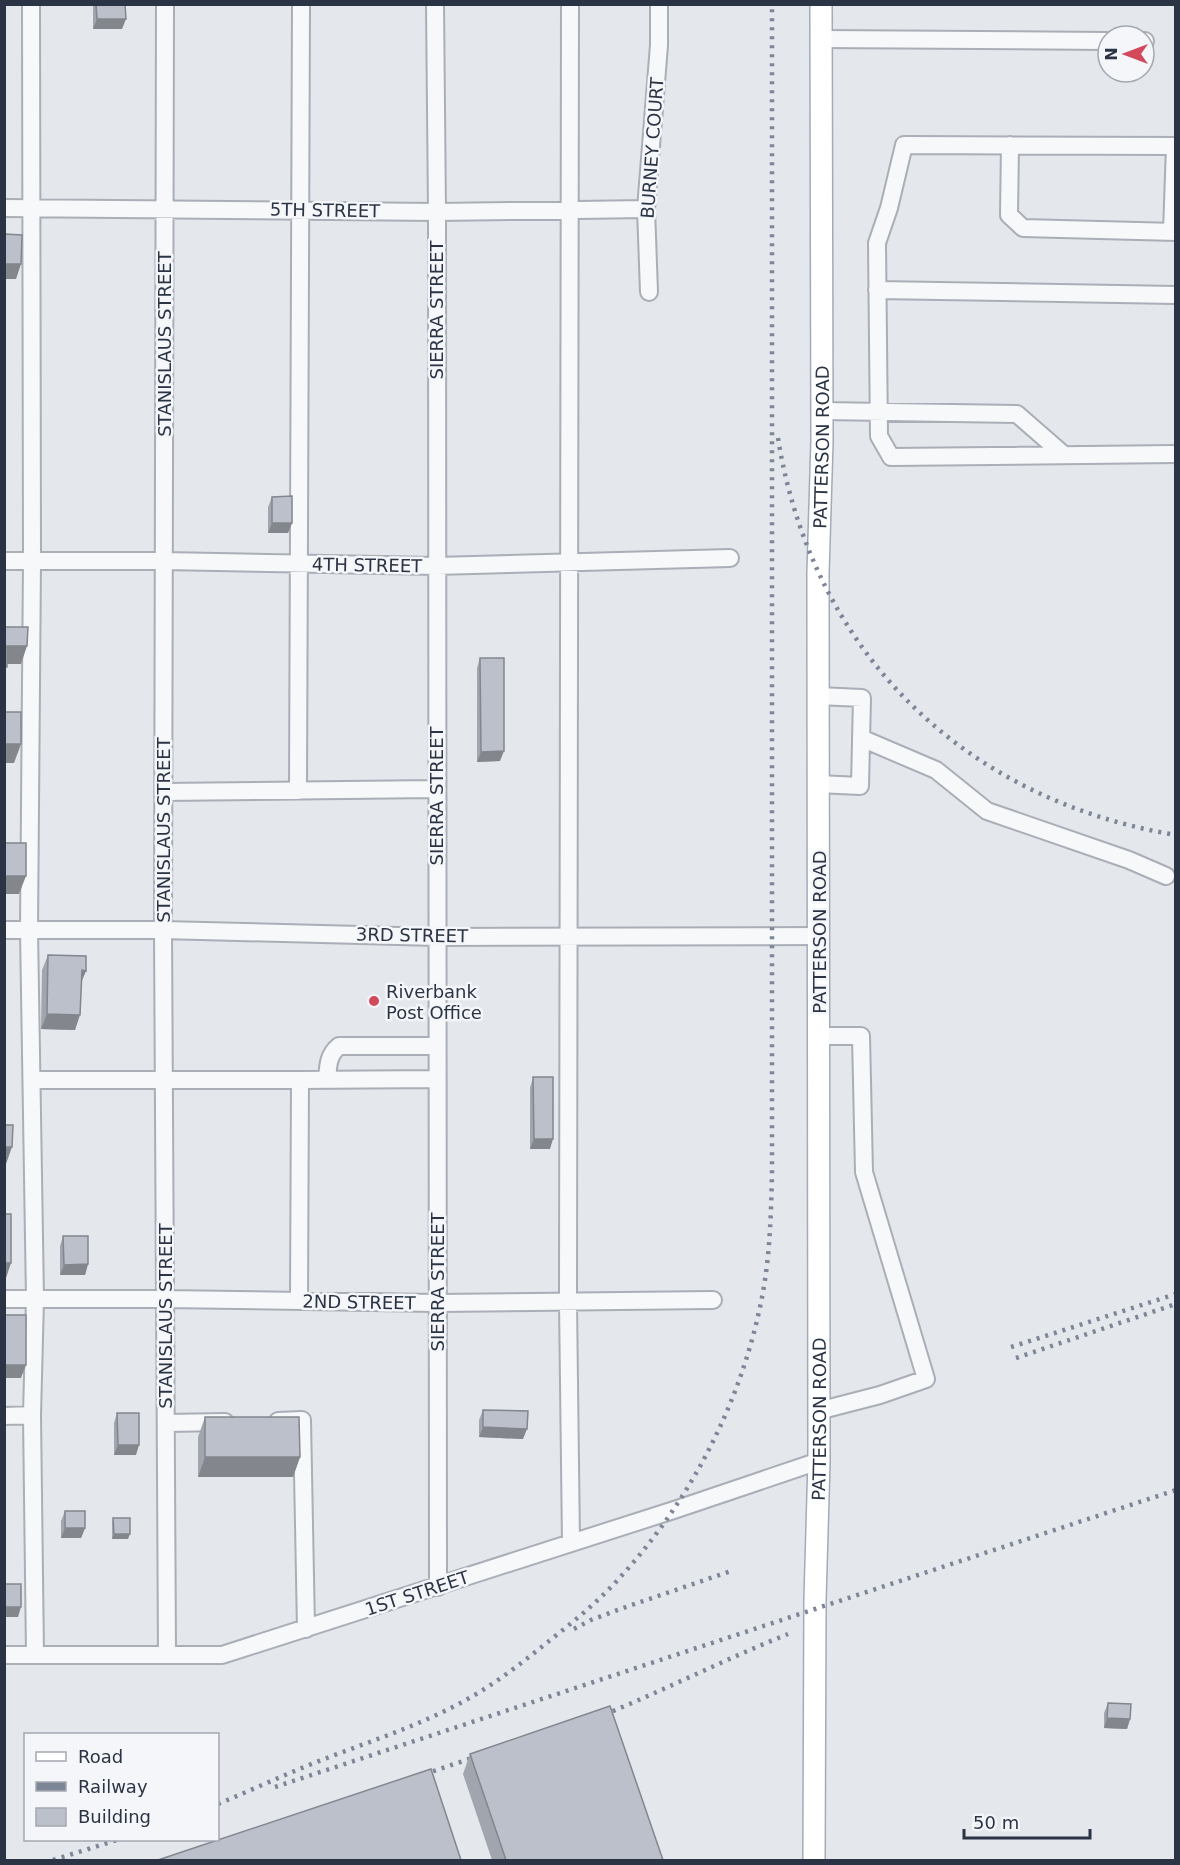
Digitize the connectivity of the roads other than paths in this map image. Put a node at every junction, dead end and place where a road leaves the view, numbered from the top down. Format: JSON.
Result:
{"nodes":[{"id":1,"x":32,"y":4,"type":"edge"},
{"id":2,"x":165,"y":4,"type":"edge"},
{"id":3,"x":301,"y":4,"type":"edge"},
{"id":4,"x":435,"y":4,"type":"edge"},
{"id":5,"x":570,"y":4,"type":"edge"},
{"id":6,"x":659,"y":4,"type":"edge"},
{"id":7,"x":821,"y":4,"type":"edge"},
{"id":8,"x":821,"y":39,"type":"junction"},
{"id":9,"x":1096,"y":41,"type":"edge"},
{"id":10,"x":1010,"y":145,"type":"junction"},
{"id":11,"x":1175,"y":146,"type":"edge"},
{"id":12,"x":4,"y":208,"type":"edge"},
{"id":13,"x":32,"y":208,"type":"junction"},
{"id":14,"x":165,"y":209,"type":"junction"},
{"id":15,"x":646,"y":209,"type":"junction"},
{"id":16,"x":299,"y":210,"type":"junction"},
{"id":17,"x":571,"y":210,"type":"junction"},
{"id":18,"x":437,"y":212,"type":"junction"},
{"id":19,"x":1174,"y":232,"type":"edge"},
{"id":20,"x":877,"y":290,"type":"junction"},
{"id":21,"x":649,"y":292,"type":"dead end"},
{"id":22,"x":1176,"y":295,"type":"edge"},
{"id":23,"x":822,"y":411,"type":"junction"},
{"id":24,"x":878,"y":412,"type":"junction"},
{"id":25,"x":1176,"y":454,"type":"edge"},
{"id":26,"x":1064,"y":455,"type":"junction"},
{"id":27,"x":730,"y":558,"type":"dead end"},
{"id":28,"x":4,"y":561,"type":"edge"},
{"id":29,"x":32,"y":561,"type":"junction"},
{"id":30,"x":164,"y":561,"type":"junction"},
{"id":31,"x":570,"y":563,"type":"junction"},
{"id":32,"x":298,"y":564,"type":"junction"},
{"id":33,"x":436,"y":566,"type":"junction"},
{"id":34,"x":818,"y":696,"type":"junction"},
{"id":35,"x":861,"y":738,"type":"junction"},
{"id":36,"x":818,"y":784,"type":"junction"},
{"id":37,"x":436,"y":789,"type":"junction"},
{"id":38,"x":298,"y":791,"type":"junction"},
{"id":39,"x":163,"y":792,"type":"junction"},
{"id":40,"x":1166,"y":876,"type":"dead end"},
{"id":41,"x":4,"y":930,"type":"edge"},
{"id":42,"x":29,"y":930,"type":"junction"},
{"id":43,"x":163,"y":930,"type":"junction"},
{"id":44,"x":570,"y":936,"type":"junction"},
{"id":45,"x":819,"y":936,"type":"junction"},
{"id":46,"x":437,"y":937,"type":"junction"},
{"id":47,"x":819,"y":1036,"type":"junction"},
{"id":48,"x":437,"y":1046,"type":"junction"},
{"id":49,"x":437,"y":1079,"type":"junction"},
{"id":50,"x":32,"y":1080,"type":"junction"},
{"id":51,"x":300,"y":1080,"type":"junction"},
{"id":52,"x":327,"y":1080,"type":"junction"},
{"id":53,"x":164,"y":1082,"type":"junction"},
{"id":54,"x":4,"y":1299,"type":"edge"},
{"id":55,"x":35,"y":1299,"type":"junction"},
{"id":56,"x":165,"y":1299,"type":"junction"},
{"id":57,"x":713,"y":1300,"type":"dead end"},
{"id":58,"x":299,"y":1301,"type":"junction"},
{"id":59,"x":568,"y":1302,"type":"junction"},
{"id":60,"x":437,"y":1303,"type":"junction"},
{"id":61,"x":818,"y":1411,"type":"junction"},
{"id":62,"x":32,"y":1414,"type":"junction"},
{"id":63,"x":4,"y":1416,"type":"edge"},
{"id":64,"x":166,"y":1423,"type":"junction"},
{"id":65,"x":819,"y":1461,"type":"junction"},
{"id":66,"x":571,"y":1543,"type":"junction"},
{"id":67,"x":438,"y":1587,"type":"junction"},
{"id":68,"x":306,"y":1629,"type":"junction"},
{"id":69,"x":4,"y":1655,"type":"edge"},
{"id":70,"x":35,"y":1655,"type":"junction"},
{"id":71,"x":167,"y":1655,"type":"junction"},
{"id":72,"x":814,"y":1860,"type":"edge"}],
"edges":[{"from":1,"to":13,"type":"street"},
{"from":2,"to":14,"type":"street","name":"STANISLAUS STREET"},
{"from":3,"to":16,"type":"street"},
{"from":4,"to":18,"type":"street","name":"SIERRA STREET"},
{"from":5,"to":17,"type":"street"},
{"from":6,"to":15,"type":"street","name":"BURNEY COURT"},
{"from":7,"to":8,"type":"main road","name":"PATTERSON ROAD"},
{"from":8,"to":9,"type":"street"},
{"from":8,"to":23,"type":"main road","name":"PATTERSON ROAD"},
{"from":10,"to":11,"type":"street"},
{"from":10,"to":19,"type":"street"},
{"from":10,"to":20,"type":"street"},
{"from":11,"to":19,"type":"street"},
{"from":12,"to":13,"type":"street","name":"5TH STREET"},
{"from":13,"to":14,"type":"street","name":"5TH STREET"},
{"from":13,"to":29,"type":"street"},
{"from":14,"to":16,"type":"street","name":"5TH STREET"},
{"from":14,"to":30,"type":"street","name":"STANISLAUS STREET"},
{"from":15,"to":17,"type":"street","name":"5TH STREET"},
{"from":15,"to":21,"type":"street","name":"BURNEY COURT"},
{"from":16,"to":18,"type":"street","name":"5TH STREET"},
{"from":16,"to":32,"type":"street"},
{"from":17,"to":18,"type":"street","name":"5TH STREET"},
{"from":17,"to":31,"type":"street"},
{"from":18,"to":33,"type":"street","name":"SIERRA STREET"},
{"from":20,"to":22,"type":"street"},
{"from":20,"to":24,"type":"street"},
{"from":23,"to":24,"type":"street"},
{"from":23,"to":34,"type":"main road","name":"PATTERSON ROAD"},
{"from":24,"to":26,"type":"street"},
{"from":24,"to":26,"type":"street"},
{"from":25,"to":26,"type":"street"},
{"from":27,"to":31,"type":"street","name":"4TH STREET"},
{"from":28,"to":29,"type":"street","name":"4TH STREET"},
{"from":29,"to":30,"type":"street","name":"4TH STREET"},
{"from":29,"to":42,"type":"street"},
{"from":30,"to":32,"type":"street","name":"4TH STREET"},
{"from":30,"to":39,"type":"street","name":"STANISLAUS STREET"},
{"from":31,"to":33,"type":"street","name":"4TH STREET"},
{"from":31,"to":44,"type":"street"},
{"from":32,"to":33,"type":"street","name":"4TH STREET"},
{"from":32,"to":38,"type":"street"},
{"from":33,"to":37,"type":"street","name":"SIERRA STREET"},
{"from":34,"to":35,"type":"street"},
{"from":34,"to":36,"type":"main road","name":"PATTERSON ROAD"},
{"from":35,"to":36,"type":"street"},
{"from":35,"to":40,"type":"street"},
{"from":36,"to":45,"type":"main road","name":"PATTERSON ROAD"},
{"from":37,"to":38,"type":"street"},
{"from":37,"to":46,"type":"street","name":"SIERRA STREET"},
{"from":38,"to":39,"type":"street"},
{"from":39,"to":43,"type":"street","name":"STANISLAUS STREET"},
{"from":41,"to":42,"type":"street","name":"3RD STREET"},
{"from":42,"to":43,"type":"street","name":"3RD STREET"},
{"from":42,"to":50,"type":"street"},
{"from":43,"to":46,"type":"street","name":"3RD STREET"},
{"from":43,"to":53,"type":"street","name":"STANISLAUS STREET"},
{"from":44,"to":45,"type":"street","name":"3RD STREET"},
{"from":44,"to":46,"type":"street","name":"3RD STREET"},
{"from":44,"to":59,"type":"street"},
{"from":45,"to":47,"type":"main road","name":"PATTERSON ROAD"},
{"from":46,"to":48,"type":"street","name":"SIERRA STREET"},
{"from":47,"to":61,"type":"main road","name":"PATTERSON ROAD"},
{"from":47,"to":61,"type":"street"},
{"from":48,"to":49,"type":"street","name":"SIERRA STREET"},
{"from":48,"to":52,"type":"street"},
{"from":49,"to":52,"type":"street"},
{"from":49,"to":60,"type":"street","name":"SIERRA STREET"},
{"from":50,"to":53,"type":"street"},
{"from":50,"to":55,"type":"street"},
{"from":51,"to":52,"type":"street"},
{"from":51,"to":53,"type":"street"},
{"from":51,"to":58,"type":"street"},
{"from":53,"to":56,"type":"street","name":"STANISLAUS STREET"},
{"from":54,"to":55,"type":"street","name":"2ND STREET"},
{"from":55,"to":56,"type":"street","name":"2ND STREET"},
{"from":55,"to":62,"type":"street"},
{"from":56,"to":58,"type":"street","name":"2ND STREET"},
{"from":56,"to":64,"type":"street","name":"STANISLAUS STREET"},
{"from":57,"to":59,"type":"street","name":"2ND STREET"},
{"from":58,"to":60,"type":"street","name":"2ND STREET"},
{"from":59,"to":60,"type":"street","name":"2ND STREET"},
{"from":59,"to":66,"type":"street"},
{"from":60,"to":67,"type":"street","name":"SIERRA STREET"},
{"from":61,"to":65,"type":"main road","name":"PATTERSON ROAD"},
{"from":62,"to":63,"type":"street"},
{"from":62,"to":70,"type":"street"},
{"from":64,"to":68,"type":"street"},
{"from":64,"to":71,"type":"street","name":"STANISLAUS STREET"},
{"from":65,"to":66,"type":"street","name":"1ST STREET"},
{"from":65,"to":72,"type":"main road","name":"PATTERSON ROAD"},
{"from":66,"to":67,"type":"street","name":"1ST STREET"},
{"from":67,"to":68,"type":"street","name":"1ST STREET"},
{"from":68,"to":71,"type":"street","name":"1ST STREET"},
{"from":69,"to":70,"type":"street","name":"1ST STREET"},
{"from":70,"to":71,"type":"street","name":"1ST STREET"}]}
